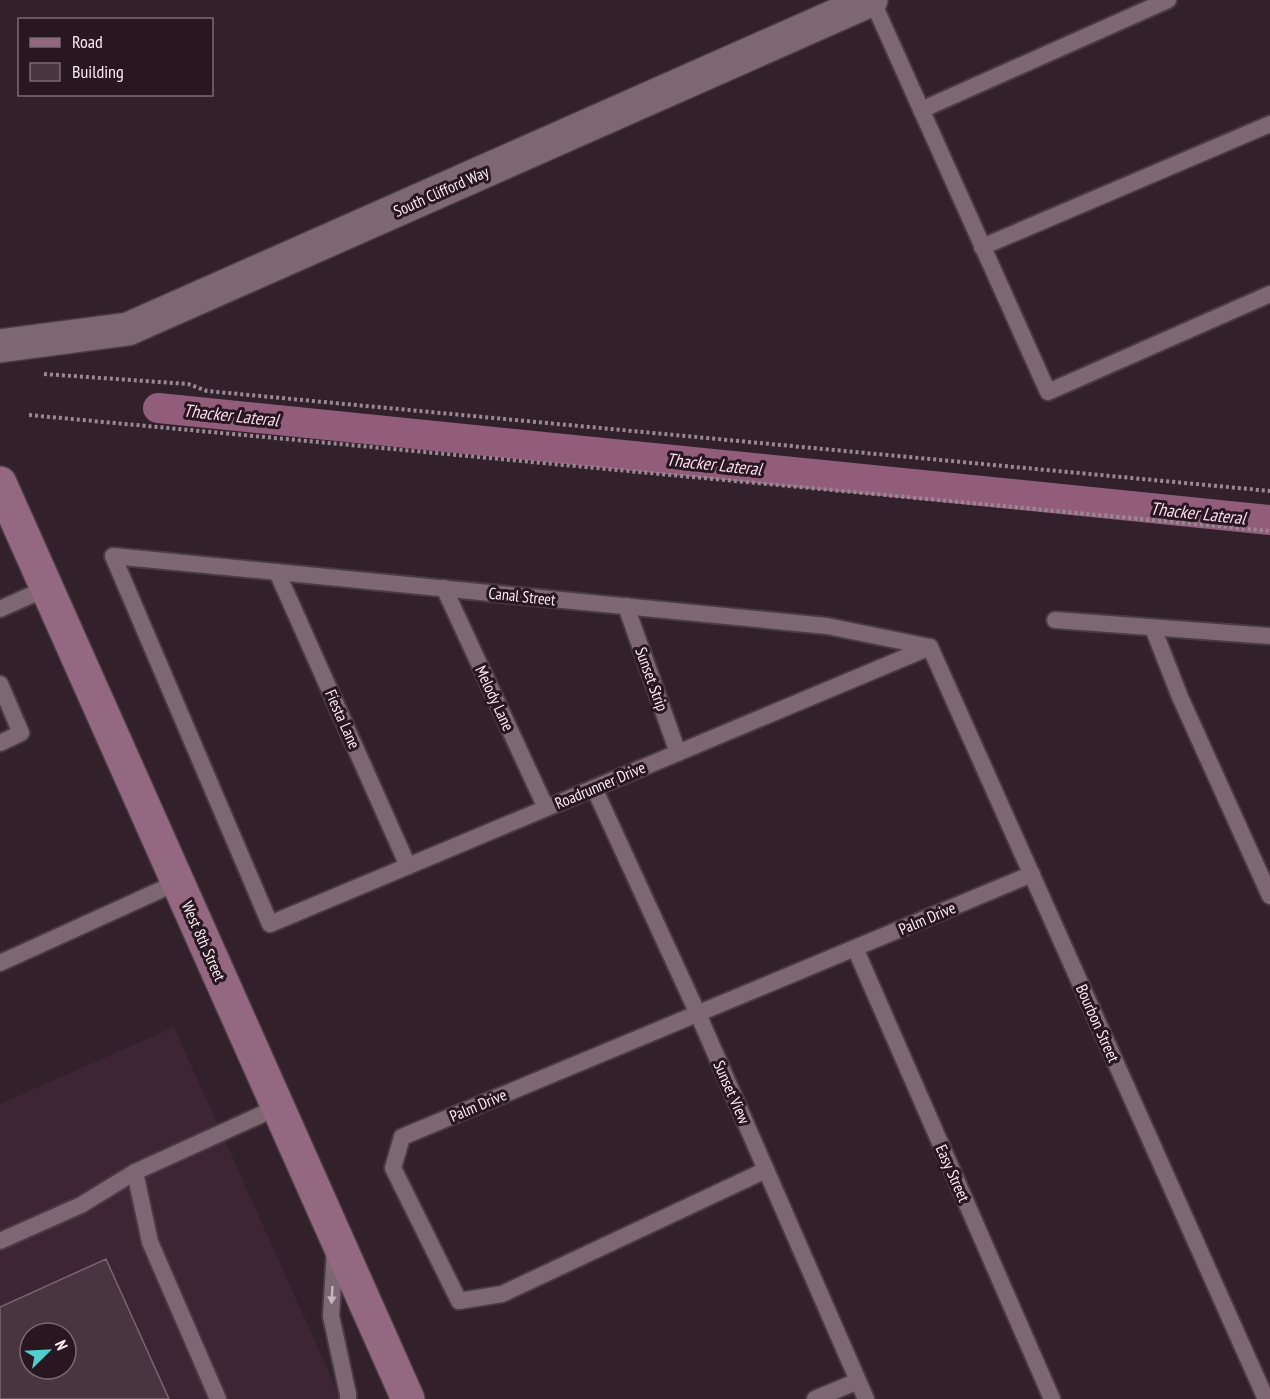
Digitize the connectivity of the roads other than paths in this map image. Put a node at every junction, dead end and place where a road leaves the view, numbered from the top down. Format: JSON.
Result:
{"nodes":[{"id":1,"x":872,"y":0,"type":"edge"},
{"id":2,"x":1168,"y":0,"type":"edge"},
{"id":3,"x":921,"y":110,"type":"junction"},
{"id":4,"x":1270,"y":124,"type":"edge"},
{"id":5,"x":982,"y":246,"type":"junction"},
{"id":6,"x":1270,"y":294,"type":"edge"},
{"id":7,"x":0,"y":346,"type":"edge"},
{"id":8,"x":0,"y":483,"type":"edge"},
{"id":9,"x":277,"y":572,"type":"junction"},
{"id":10,"x":47,"y":588,"type":"junction"},
{"id":11,"x":444,"y":588,"type":"junction"},
{"id":12,"x":626,"y":606,"type":"junction"},
{"id":13,"x":0,"y":609,"type":"edge"},
{"id":14,"x":1055,"y":620,"type":"dead end"},
{"id":15,"x":1153,"y":628,"type":"junction"},
{"id":16,"x":1270,"y":636,"type":"edge"},
{"id":17,"x":930,"y":647,"type":"junction"},
{"id":18,"x":0,"y":684,"type":"edge"},
{"id":19,"x":0,"y":743,"type":"edge"},
{"id":20,"x":678,"y":753,"type":"junction"},
{"id":21,"x":594,"y":788,"type":"junction"},
{"id":22,"x":546,"y":808,"type":"junction"},
{"id":23,"x":408,"y":866,"type":"junction"},
{"id":24,"x":1032,"y":874,"type":"junction"},
{"id":25,"x":178,"y":882,"type":"junction"},
{"id":26,"x":1270,"y":896,"type":"edge"},
{"id":27,"x":270,"y":924,"type":"joint"},
{"id":28,"x":855,"y":948,"type":"junction"},
{"id":29,"x":0,"y":963,"type":"edge"},
{"id":30,"x":698,"y":1014,"type":"junction"},
{"id":31,"x":278,"y":1107,"type":"junction"},
{"id":32,"x":766,"y":1170,"type":"junction"},
{"id":33,"x":135,"y":1172,"type":"junction"},
{"id":34,"x":335,"y":1236,"type":"junction"},
{"id":35,"x":0,"y":1241,"type":"edge"},
{"id":36,"x":858,"y":1381,"type":"junction"},
{"id":37,"x":218,"y":1399,"type":"edge"},
{"id":38,"x":348,"y":1399,"type":"edge"},
{"id":39,"x":408,"y":1399,"type":"edge"},
{"id":40,"x":816,"y":1399,"type":"edge"},
{"id":41,"x":866,"y":1399,"type":"edge"},
{"id":42,"x":1052,"y":1399,"type":"edge"},
{"id":43,"x":1266,"y":1399,"type":"edge"}],
"edges":[{"from":1,"to":3,"type":"lane"},
{"from":1,"to":7,"type":"street","name":"South Clifford Way"},
{"from":2,"to":3,"type":"lane"},
{"from":3,"to":5,"type":"lane"},
{"from":4,"to":5,"type":"lane"},
{"from":5,"to":6,"type":"lane"},
{"from":8,"to":10,"type":"main road","name":"West 8th Street"},
{"from":9,"to":11,"type":"lane","name":"Canal Street"},
{"from":9,"to":23,"type":"lane","name":"Fiesta Lane"},
{"from":9,"to":27,"type":"lane","name":"Canal Street"},
{"from":10,"to":13,"type":"lane"},
{"from":10,"to":25,"type":"main road","name":"West 8th Street"},
{"from":11,"to":12,"type":"lane","name":"Canal Street"},
{"from":11,"to":22,"type":"lane","name":"Melody Lane"},
{"from":12,"to":17,"type":"lane","name":"Canal Street"},
{"from":12,"to":20,"type":"lane","name":"Sunset Strip"},
{"from":14,"to":15,"type":"lane"},
{"from":15,"to":16,"type":"lane"},
{"from":15,"to":26,"type":"lane"},
{"from":17,"to":20,"type":"lane","name":"Roadrunner Drive"},
{"from":17,"to":24,"type":"lane","name":"Bourbon Street"},
{"from":18,"to":19,"type":"lane"},
{"from":20,"to":21,"type":"lane","name":"Roadrunner Drive"},
{"from":21,"to":22,"type":"lane","name":"Roadrunner Drive"},
{"from":21,"to":30,"type":"lane","name":"Sunset View"},
{"from":22,"to":23,"type":"lane","name":"Roadrunner Drive"},
{"from":23,"to":27,"type":"lane","name":"Roadrunner Drive"},
{"from":24,"to":28,"type":"lane","name":"Palm Drive"},
{"from":24,"to":43,"type":"lane","name":"Bourbon Street"},
{"from":25,"to":29,"type":"lane"},
{"from":25,"to":31,"type":"main road","name":"West 8th Street"},
{"from":28,"to":30,"type":"lane","name":"Palm Drive"},
{"from":28,"to":42,"type":"lane","name":"Easy Street"},
{"from":30,"to":32,"type":"lane","name":"Sunset View"},
{"from":30,"to":32,"type":"lane","name":"Palm Drive"},
{"from":31,"to":33,"type":"lane"},
{"from":31,"to":34,"type":"main road","name":"West 8th Street"},
{"from":32,"to":36,"type":"lane","name":"Sunset View"},
{"from":33,"to":35,"type":"lane"},
{"from":33,"to":37,"type":"lane"},
{"from":34,"to":38,"type":"lane","one_way":true},
{"from":34,"to":39,"type":"main road","name":"West 8th Street"},
{"from":36,"to":40,"type":"lane"},
{"from":36,"to":41,"type":"lane","name":"Sunset View"}]}
